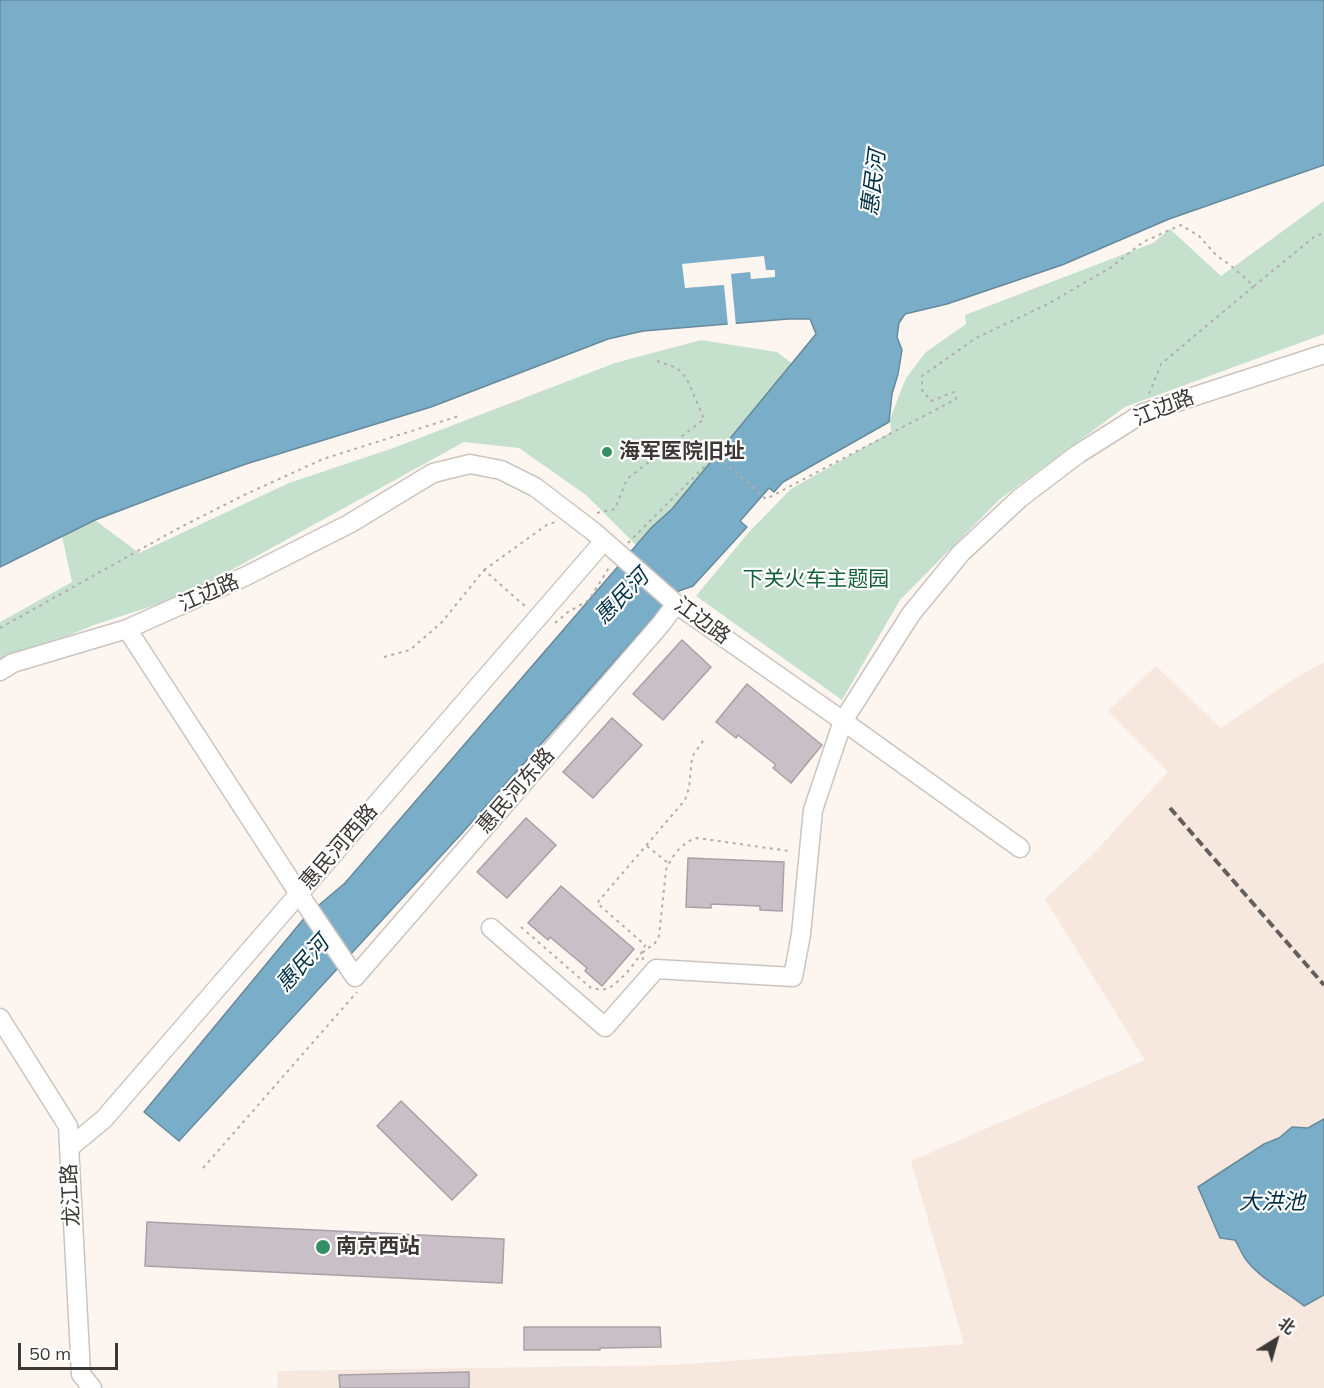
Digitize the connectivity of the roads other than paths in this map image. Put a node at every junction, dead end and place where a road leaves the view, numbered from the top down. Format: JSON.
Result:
{"nodes":[{"id":1,"x":1324,"y":354,"type":"edge"},
{"id":2,"x":611,"y":547,"type":"junction"},
{"id":3,"x":676,"y":604,"type":"junction"},
{"id":4,"x":127,"y":629,"type":"junction"},
{"id":5,"x":0,"y":671,"type":"edge"},
{"id":6,"x":843,"y":721,"type":"junction"},
{"id":7,"x":1020,"y":848,"type":"dead end"},
{"id":8,"x":301,"y":897,"type":"junction"},
{"id":9,"x":491,"y":928,"type":"dead end"},
{"id":10,"x":0,"y":1018,"type":"edge"},
{"id":11,"x":69,"y":1148,"type":"junction"},
{"id":12,"x":92,"y":1388,"type":"edge"}],
"edges":[{"from":1,"to":6,"type":"street","name":"江边路"},
{"from":2,"to":3,"type":"street","name":"江边路"},
{"from":2,"to":4,"type":"street","name":"江边路"},
{"from":2,"to":8,"type":"street","name":"惠民河西路"},
{"from":3,"to":6,"type":"street","name":"江边路"},
{"from":3,"to":8,"type":"street","name":"惠民河东路"},
{"from":4,"to":5,"type":"street","name":"江边路"},
{"from":4,"to":8,"type":"street"},
{"from":6,"to":7,"type":"street"},
{"from":6,"to":9,"type":"street"},
{"from":8,"to":11,"type":"street","name":"惠民河西路"},
{"from":10,"to":11,"type":"street","name":"龙江路"},
{"from":11,"to":12,"type":"street","name":"龙江路"}]}
